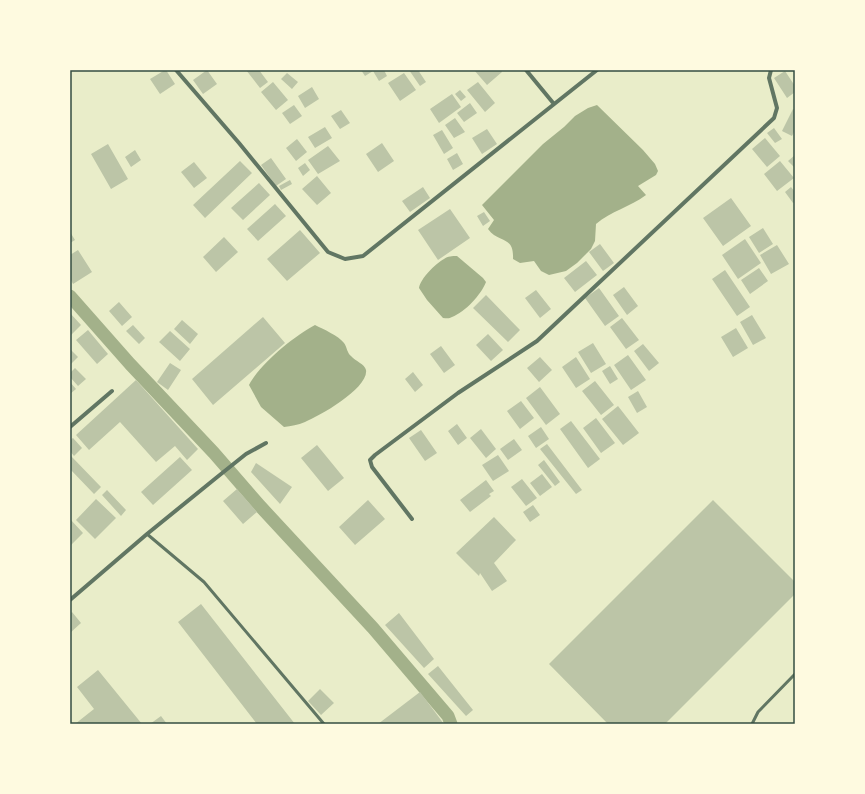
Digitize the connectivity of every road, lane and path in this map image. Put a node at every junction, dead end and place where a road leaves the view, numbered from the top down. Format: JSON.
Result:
{"nodes":[{"id":1,"x":176,"y":70,"type":"edge"},
{"id":2,"x":526,"y":70,"type":"edge"},
{"id":3,"x":597,"y":70,"type":"edge"},
{"id":4,"x":771,"y":70,"type":"edge"},
{"id":5,"x":554,"y":104,"type":"junction"},
{"id":6,"x":112,"y":391,"type":"dead end"},
{"id":7,"x":70,"y":427,"type":"edge"},
{"id":8,"x":266,"y":443,"type":"dead end"},
{"id":9,"x":412,"y":519,"type":"dead end"},
{"id":10,"x":147,"y":534,"type":"junction"},
{"id":11,"x":70,"y":600,"type":"edge"},
{"id":12,"x":795,"y":674,"type":"edge"},
{"id":13,"x":324,"y":724,"type":"edge"},
{"id":14,"x":752,"y":724,"type":"edge"}],
"edges":[{"from":1,"to":5,"type":"street"},
{"from":2,"to":5,"type":"street"},
{"from":3,"to":5,"type":"street"},
{"from":4,"to":9,"type":"street"},
{"from":6,"to":7,"type":"street"},
{"from":8,"to":10,"type":"street"},
{"from":10,"to":11,"type":"street"},
{"from":10,"to":13,"type":"lane"},
{"from":12,"to":14,"type":"lane"}]}
